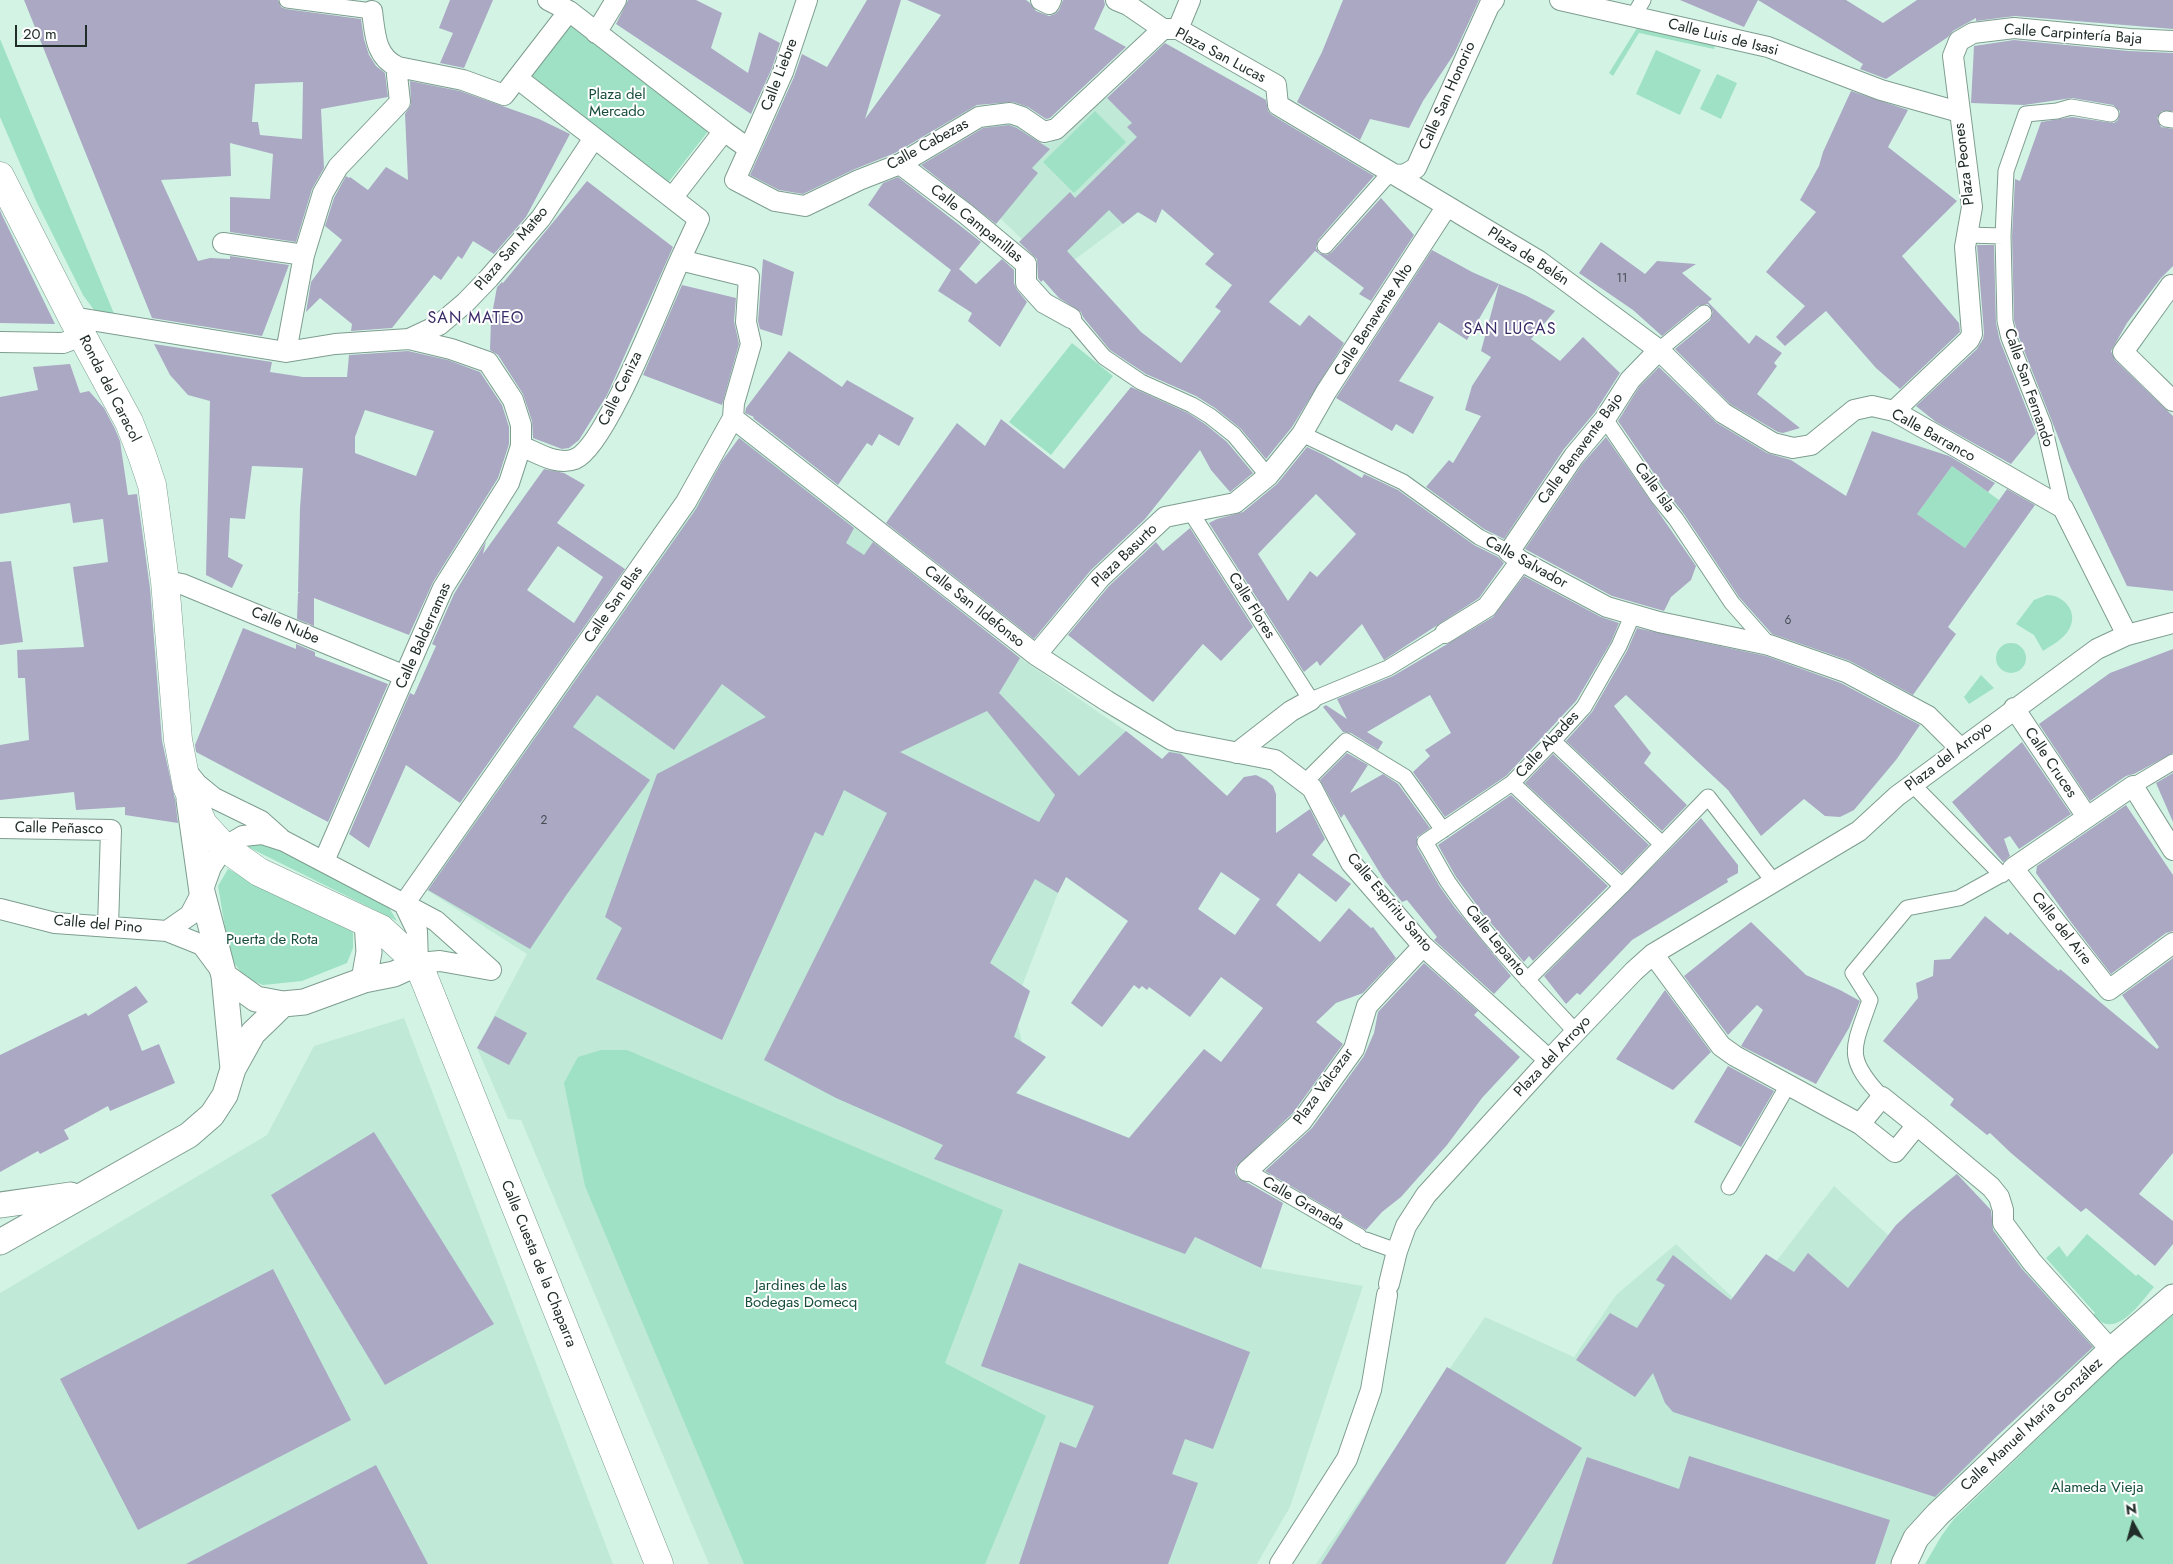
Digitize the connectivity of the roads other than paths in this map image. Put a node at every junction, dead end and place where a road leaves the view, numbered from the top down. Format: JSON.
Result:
{"nodes":[{"id":1,"x":286,"y":0,"type":"edge"},
{"id":2,"x":548,"y":0,"type":"edge"},
{"id":3,"x":616,"y":0,"type":"edge"},
{"id":4,"x":807,"y":0,"type":"edge"},
{"id":5,"x":1041,"y":0,"type":"edge"},
{"id":6,"x":1051,"y":0,"type":"edge"},
{"id":7,"x":1116,"y":0,"type":"edge"},
{"id":8,"x":1190,"y":0,"type":"edge"},
{"id":9,"x":1494,"y":0,"type":"edge"},
{"id":10,"x":1560,"y":0,"type":"edge"},
{"id":11,"x":331,"y":3,"type":"edge"},
{"id":12,"x":1638,"y":8,"type":"edge"},
{"id":13,"x":372,"y":11,"type":"joint"},
{"id":14,"x":569,"y":12,"type":"junction"},
{"id":15,"x":1170,"y":29,"type":"junction"},
{"id":16,"x":596,"y":33,"type":"junction"},
{"id":17,"x":1973,"y":33,"type":"joint"},
{"id":18,"x":2173,"y":41,"type":"edge"},
{"id":19,"x":398,"y":67,"type":"junction"},
{"id":20,"x":517,"y":78,"type":"junction"},
{"id":21,"x":1881,"y":90,"type":"joint"},
{"id":22,"x":1959,"y":112,"type":"junction"},
{"id":23,"x":2111,"y":114,"type":"dead end"},
{"id":24,"x":724,"y":131,"type":"junction"},
{"id":25,"x":594,"y":138,"type":"junction"},
{"id":26,"x":749,"y":149,"type":"junction"},
{"id":27,"x":900,"y":164,"type":"junction"},
{"id":28,"x":1389,"y":174,"type":"junction"},
{"id":29,"x":0,"y":176,"type":"edge"},
{"id":30,"x":672,"y":198,"type":"junction"},
{"id":31,"x":1447,"y":206,"type":"junction"},
{"id":32,"x":1967,"y":235,"type":"junction"},
{"id":33,"x":2003,"y":236,"type":"junction"},
{"id":34,"x":223,"y":243,"type":"dead end"},
{"id":35,"x":1326,"y":246,"type":"dead end"},
{"id":36,"x":304,"y":256,"type":"junction"},
{"id":37,"x":680,"y":260,"type":"junction"},
{"id":38,"x":2173,"y":286,"type":"edge"},
{"id":39,"x":1704,"y":313,"type":"dead end"},
{"id":40,"x":1071,"y":318,"type":"joint"},
{"id":41,"x":77,"y":327,"type":"junction"},
{"id":42,"x":409,"y":339,"type":"junction"},
{"id":43,"x":0,"y":342,"type":"edge"},
{"id":44,"x":1659,"y":350,"type":"junction"},
{"id":45,"x":286,"y":352,"type":"junction"},
{"id":46,"x":488,"y":362,"type":"joint"},
{"id":47,"x":2173,"y":401,"type":"edge"},
{"id":48,"x":1894,"y":411,"type":"junction"},
{"id":49,"x":733,"y":418,"type":"junction"},
{"id":50,"x":1605,"y":419,"type":"junction"},
{"id":51,"x":1302,"y":434,"type":"junction"},
{"id":52,"x":521,"y":446,"type":"junction"},
{"id":53,"x":1268,"y":476,"type":"junction"},
{"id":54,"x":2063,"y":508,"type":"junction"},
{"id":55,"x":1190,"y":511,"type":"junction"},
{"id":56,"x":1515,"y":556,"type":"junction"},
{"id":57,"x":1702,"y":557,"type":"joint"},
{"id":58,"x":165,"y":581,"type":"junction"},
{"id":59,"x":1633,"y":614,"type":"junction"},
{"id":60,"x":2173,"y":623,"type":"edge"},
{"id":61,"x":1445,"y":633,"type":"joint"},
{"id":62,"x":2126,"y":635,"type":"junction"},
{"id":63,"x":1770,"y":645,"type":"junction"},
{"id":64,"x":1036,"y":655,"type":"junction"},
{"id":65,"x":405,"y":676,"type":"junction"},
{"id":66,"x":1311,"y":700,"type":"junction"},
{"id":67,"x":2014,"y":708,"type":"junction"},
{"id":68,"x":1553,"y":741,"type":"junction"},
{"id":69,"x":1961,"y":749,"type":"junction"},
{"id":70,"x":1238,"y":752,"type":"junction"},
{"id":71,"x":2173,"y":762,"type":"edge"},
{"id":72,"x":185,"y":777,"type":"junction"},
{"id":73,"x":1304,"y":783,"type":"junction"},
{"id":74,"x":1512,"y":783,"type":"junction"},
{"id":75,"x":1912,"y":784,"type":"junction"},
{"id":76,"x":2133,"y":786,"type":"junction"},
{"id":77,"x":2086,"y":817,"type":"junction"},
{"id":78,"x":0,"y":828,"type":"edge"},
{"id":79,"x":1443,"y":830,"type":"junction"},
{"id":80,"x":284,"y":841,"type":"junction"},
{"id":81,"x":1425,"y":842,"type":"joint"},
{"id":82,"x":1662,"y":844,"type":"junction"},
{"id":83,"x":224,"y":847,"type":"junction"},
{"id":84,"x":2173,"y":850,"type":"edge"},
{"id":85,"x":324,"y":861,"type":"junction"},
{"id":86,"x":2008,"y":871,"type":"junction"},
{"id":87,"x":1774,"y":882,"type":"junction"},
{"id":88,"x":1622,"y":886,"type":"junction"},
{"id":89,"x":202,"y":892,"type":"junction"},
{"id":90,"x":404,"y":904,"type":"junction"},
{"id":91,"x":0,"y":909,"type":"edge"},
{"id":92,"x":367,"y":922,"type":"junction"},
{"id":93,"x":108,"y":927,"type":"junction"},
{"id":94,"x":167,"y":931,"type":"junction"},
{"id":95,"x":2173,"y":943,"type":"edge"},
{"id":96,"x":1423,"y":946,"type":"junction"},
{"id":97,"x":1653,"y":954,"type":"junction"},
{"id":98,"x":418,"y":963,"type":"junction"},
{"id":99,"x":224,"y":976,"type":"junction"},
{"id":100,"x":364,"y":980,"type":"junction"},
{"id":101,"x":1527,"y":980,"type":"junction"},
{"id":102,"x":283,"y":1004,"type":"junction"},
{"id":103,"x":1576,"y":1032,"type":"junction"},
{"id":104,"x":1549,"y":1060,"type":"junction"},
{"id":105,"x":233,"y":1069,"type":"junction"},
{"id":106,"x":1788,"y":1085,"type":"junction"},
{"id":107,"x":1882,"y":1097,"type":"junction"},
{"id":108,"x":1860,"y":1124,"type":"junction"},
{"id":109,"x":1917,"y":1125,"type":"junction"},
{"id":110,"x":1247,"y":1171,"type":"joint"},
{"id":111,"x":1729,"y":1187,"type":"dead end"},
{"id":112,"x":84,"y":1194,"type":"junction"},
{"id":113,"x":0,"y":1205,"type":"edge"},
{"id":114,"x":0,"y":1242,"type":"edge"},
{"id":115,"x":1397,"y":1251,"type":"junction"},
{"id":116,"x":2173,"y":1297,"type":"edge"},
{"id":117,"x":2111,"y":1350,"type":"junction"},
{"id":118,"x":659,"y":1564,"type":"edge"},
{"id":119,"x":1280,"y":1564,"type":"edge"},
{"id":120,"x":1904,"y":1564,"type":"edge"}],
"edges":[{"from":1,"to":11,"type":"street"},
{"from":2,"to":14,"type":"street"},
{"from":3,"to":16,"type":"street"},
{"from":4,"to":26,"type":"street","name":"Calle Liebre"},
{"from":5,"to":6,"type":"street"},
{"from":7,"to":15,"type":"street"},
{"from":8,"to":15,"type":"street"},
{"from":9,"to":28,"type":"street","name":"Calle San Honorio"},
{"from":10,"to":12,"type":"street","name":"Calle Luis de Isasi"},
{"from":11,"to":13,"type":"street"},
{"from":12,"to":21,"type":"street","name":"Calle Luis de Isasi"},
{"from":13,"to":19,"type":"street"},
{"from":14,"to":16,"type":"street"},
{"from":14,"to":20,"type":"street"},
{"from":15,"to":27,"type":"street","name":"Calle Cabezas"},
{"from":15,"to":28,"type":"street","name":"Plaza San Lucas"},
{"from":16,"to":24,"type":"street"},
{"from":17,"to":18,"type":"street","name":"Calle Carpintería Baja"},
{"from":17,"to":22,"type":"street","name":"Plaza Peones"},
{"from":19,"to":20,"type":"street"},
{"from":19,"to":36,"type":"street"},
{"from":20,"to":25,"type":"street"},
{"from":21,"to":22,"type":"street","name":"Plaza Peones"},
{"from":22,"to":32,"type":"street","name":"Plaza Peones"},
{"from":23,"to":33,"type":"street"},
{"from":24,"to":26,"type":"street"},
{"from":24,"to":30,"type":"street"},
{"from":25,"to":30,"type":"street"},
{"from":25,"to":42,"type":"street","name":"Plaza San Mateo"},
{"from":26,"to":27,"type":"street","name":"Calle Cabezas"},
{"from":27,"to":40,"type":"street","name":"Calle Campanillas"},
{"from":28,"to":31,"type":"street","name":"Plaza de Belén"},
{"from":28,"to":35,"type":"street"},
{"from":29,"to":41,"type":"main road","name":"Ronda del Caracol"},
{"from":30,"to":37,"type":"street"},
{"from":31,"to":44,"type":"street","name":"Plaza de Belén"},
{"from":31,"to":51,"type":"street","name":"Calle Benavente Alto"},
{"from":32,"to":33,"type":"street"},
{"from":32,"to":48,"type":"street","name":"Plaza Peones"},
{"from":33,"to":54,"type":"street","name":"Calle San Fernando"},
{"from":34,"to":36,"type":"street"},
{"from":36,"to":45,"type":"street"},
{"from":37,"to":49,"type":"street","name":"Calle San Blas"},
{"from":37,"to":52,"type":"street","name":"Calle Ceniza"},
{"from":38,"to":47,"type":"street"},
{"from":39,"to":44,"type":"street"},
{"from":40,"to":53,"type":"street","name":"Calle Campanillas"},
{"from":41,"to":43,"type":"street"},
{"from":41,"to":45,"type":"street","name":"Plaza San Mateo"},
{"from":41,"to":58,"type":"main road","name":"Ronda del Caracol"},
{"from":42,"to":45,"type":"street","name":"Plaza San Mateo"},
{"from":42,"to":46,"type":"street","name":"Plaza San Mateo"},
{"from":44,"to":48,"type":"street","name":"Calle Barranco"},
{"from":44,"to":50,"type":"street","name":"Calle Benavente Bajo"},
{"from":46,"to":52,"type":"street","name":"Calle Balderramas"},
{"from":48,"to":54,"type":"street","name":"Calle Barranco"},
{"from":49,"to":64,"type":"street","name":"Calle San Ildefonso"},
{"from":49,"to":90,"type":"street","name":"Calle San Blas"},
{"from":50,"to":56,"type":"street","name":"Calle Benavente Bajo"},
{"from":50,"to":57,"type":"street","name":"Calle Isla"},
{"from":51,"to":53,"type":"street","name":"Plaza Basurto"},
{"from":51,"to":56,"type":"street","name":"Calle Salvador"},
{"from":52,"to":65,"type":"street","name":"Calle Balderramas"},
{"from":53,"to":55,"type":"street","name":"Plaza Basurto"},
{"from":54,"to":62,"type":"street"},
{"from":55,"to":64,"type":"street","name":"Plaza Basurto"},
{"from":55,"to":66,"type":"street","name":"Calle Flores"},
{"from":56,"to":59,"type":"street","name":"Calle Salvador"},
{"from":56,"to":61,"type":"street","name":"Calle Benavente Bajo"},
{"from":57,"to":63,"type":"street","name":"Calle Salvador"},
{"from":58,"to":65,"type":"street","name":"Calle Nube"},
{"from":58,"to":72,"type":"main road","name":"Ronda del Caracol"},
{"from":59,"to":63,"type":"street","name":"Calle Salvador"},
{"from":59,"to":68,"type":"street","name":"Calle Abades"},
{"from":60,"to":62,"type":"street","name":"Plaza del Arroyo"},
{"from":61,"to":66,"type":"street","name":"Calle Benavente Bajo"},
{"from":62,"to":67,"type":"street","name":"Plaza del Arroyo"},
{"from":63,"to":69,"type":"street","name":"Calle Salvador"},
{"from":64,"to":70,"type":"street","name":"Calle San Ildefonso"},
{"from":65,"to":85,"type":"street","name":"Calle Balderramas"},
{"from":66,"to":70,"type":"street"},
{"from":67,"to":69,"type":"street","name":"Plaza del Arroyo"},
{"from":67,"to":77,"type":"street","name":"Calle Cruces"},
{"from":68,"to":74,"type":"street","name":"Calle Abades"},
{"from":68,"to":82,"type":"street"},
{"from":69,"to":75,"type":"street","name":"Plaza del Arroyo"},
{"from":70,"to":73,"type":"street","name":"Calle Espíritu Santo"},
{"from":71,"to":76,"type":"street"},
{"from":72,"to":80,"type":"street"},
{"from":72,"to":83,"type":"main road","name":"Ronda del Caracol"},
{"from":72,"to":89,"type":"street"},
{"from":73,"to":79,"type":"street"},
{"from":73,"to":96,"type":"street","name":"Calle Espíritu Santo"},
{"from":74,"to":79,"type":"street","name":"Calle Abades"},
{"from":74,"to":88,"type":"street"},
{"from":75,"to":86,"type":"street"},
{"from":75,"to":87,"type":"street","name":"Plaza del Arroyo"},
{"from":76,"to":77,"type":"street"},
{"from":76,"to":84,"type":"street"},
{"from":77,"to":86,"type":"street"},
{"from":78,"to":93,"type":"street","name":"Calle Peñasco"},
{"from":79,"to":81,"type":"street","name":"Calle Abades"},
{"from":80,"to":83,"type":"street"},
{"from":80,"to":85,"type":"street"},
{"from":81,"to":101,"type":"street","name":"Calle Lepanto"},
{"from":82,"to":87,"type":"street"},
{"from":82,"to":88,"type":"street"},
{"from":83,"to":89,"type":"street"},
{"from":83,"to":92,"type":"main road","name":"Ronda del Caracol"},
{"from":85,"to":90,"type":"street"},
{"from":86,"to":95,"type":"street","name":"Calle del Aire"},
{"from":86,"to":107,"type":"street"},
{"from":87,"to":97,"type":"street","name":"Plaza del Arroyo"},
{"from":88,"to":101,"type":"street"},
{"from":89,"to":94,"type":"street"},
{"from":89,"to":99,"type":"street"},
{"from":90,"to":98,"type":"street"},
{"from":90,"to":98,"type":"street"},
{"from":91,"to":93,"type":"street","name":"Calle del Pino"},
{"from":92,"to":98,"type":"main road","name":"Ronda del Caracol"},
{"from":92,"to":100,"type":"street"},
{"from":93,"to":94,"type":"street","name":"Calle del Pino"},
{"from":94,"to":99,"type":"street","name":"Calle del Pino"},
{"from":96,"to":104,"type":"street","name":"Calle Espíritu Santo"},
{"from":96,"to":110,"type":"street","name":"Plaza Valcazar"},
{"from":97,"to":103,"type":"street","name":"Plaza del Arroyo"},
{"from":97,"to":106,"type":"street"},
{"from":98,"to":100,"type":"street"},
{"from":98,"to":118,"type":"main road","name":"Calle Cuesta de la Chaparra"},
{"from":99,"to":102,"type":"street"},
{"from":99,"to":105,"type":"street"},
{"from":100,"to":102,"type":"street"},
{"from":101,"to":103,"type":"street","name":"Calle Lepanto"},
{"from":102,"to":105,"type":"street"},
{"from":103,"to":104,"type":"street","name":"Plaza del Arroyo"},
{"from":104,"to":115,"type":"street","name":"Plaza del Arroyo"},
{"from":105,"to":112,"type":"street"},
{"from":106,"to":108,"type":"street"},
{"from":106,"to":111,"type":"street"},
{"from":107,"to":108,"type":"street"},
{"from":107,"to":109,"type":"street"},
{"from":108,"to":109,"type":"street"},
{"from":109,"to":117,"type":"street"},
{"from":110,"to":115,"type":"street","name":"Calle Granada"},
{"from":112,"to":113,"type":"street"},
{"from":112,"to":114,"type":"street"},
{"from":115,"to":119,"type":"street","name":"Plaza del Arroyo"},
{"from":116,"to":117,"type":"street","name":"Calle Manuel María González"},
{"from":117,"to":120,"type":"street","name":"Calle Manuel María González"}]}
